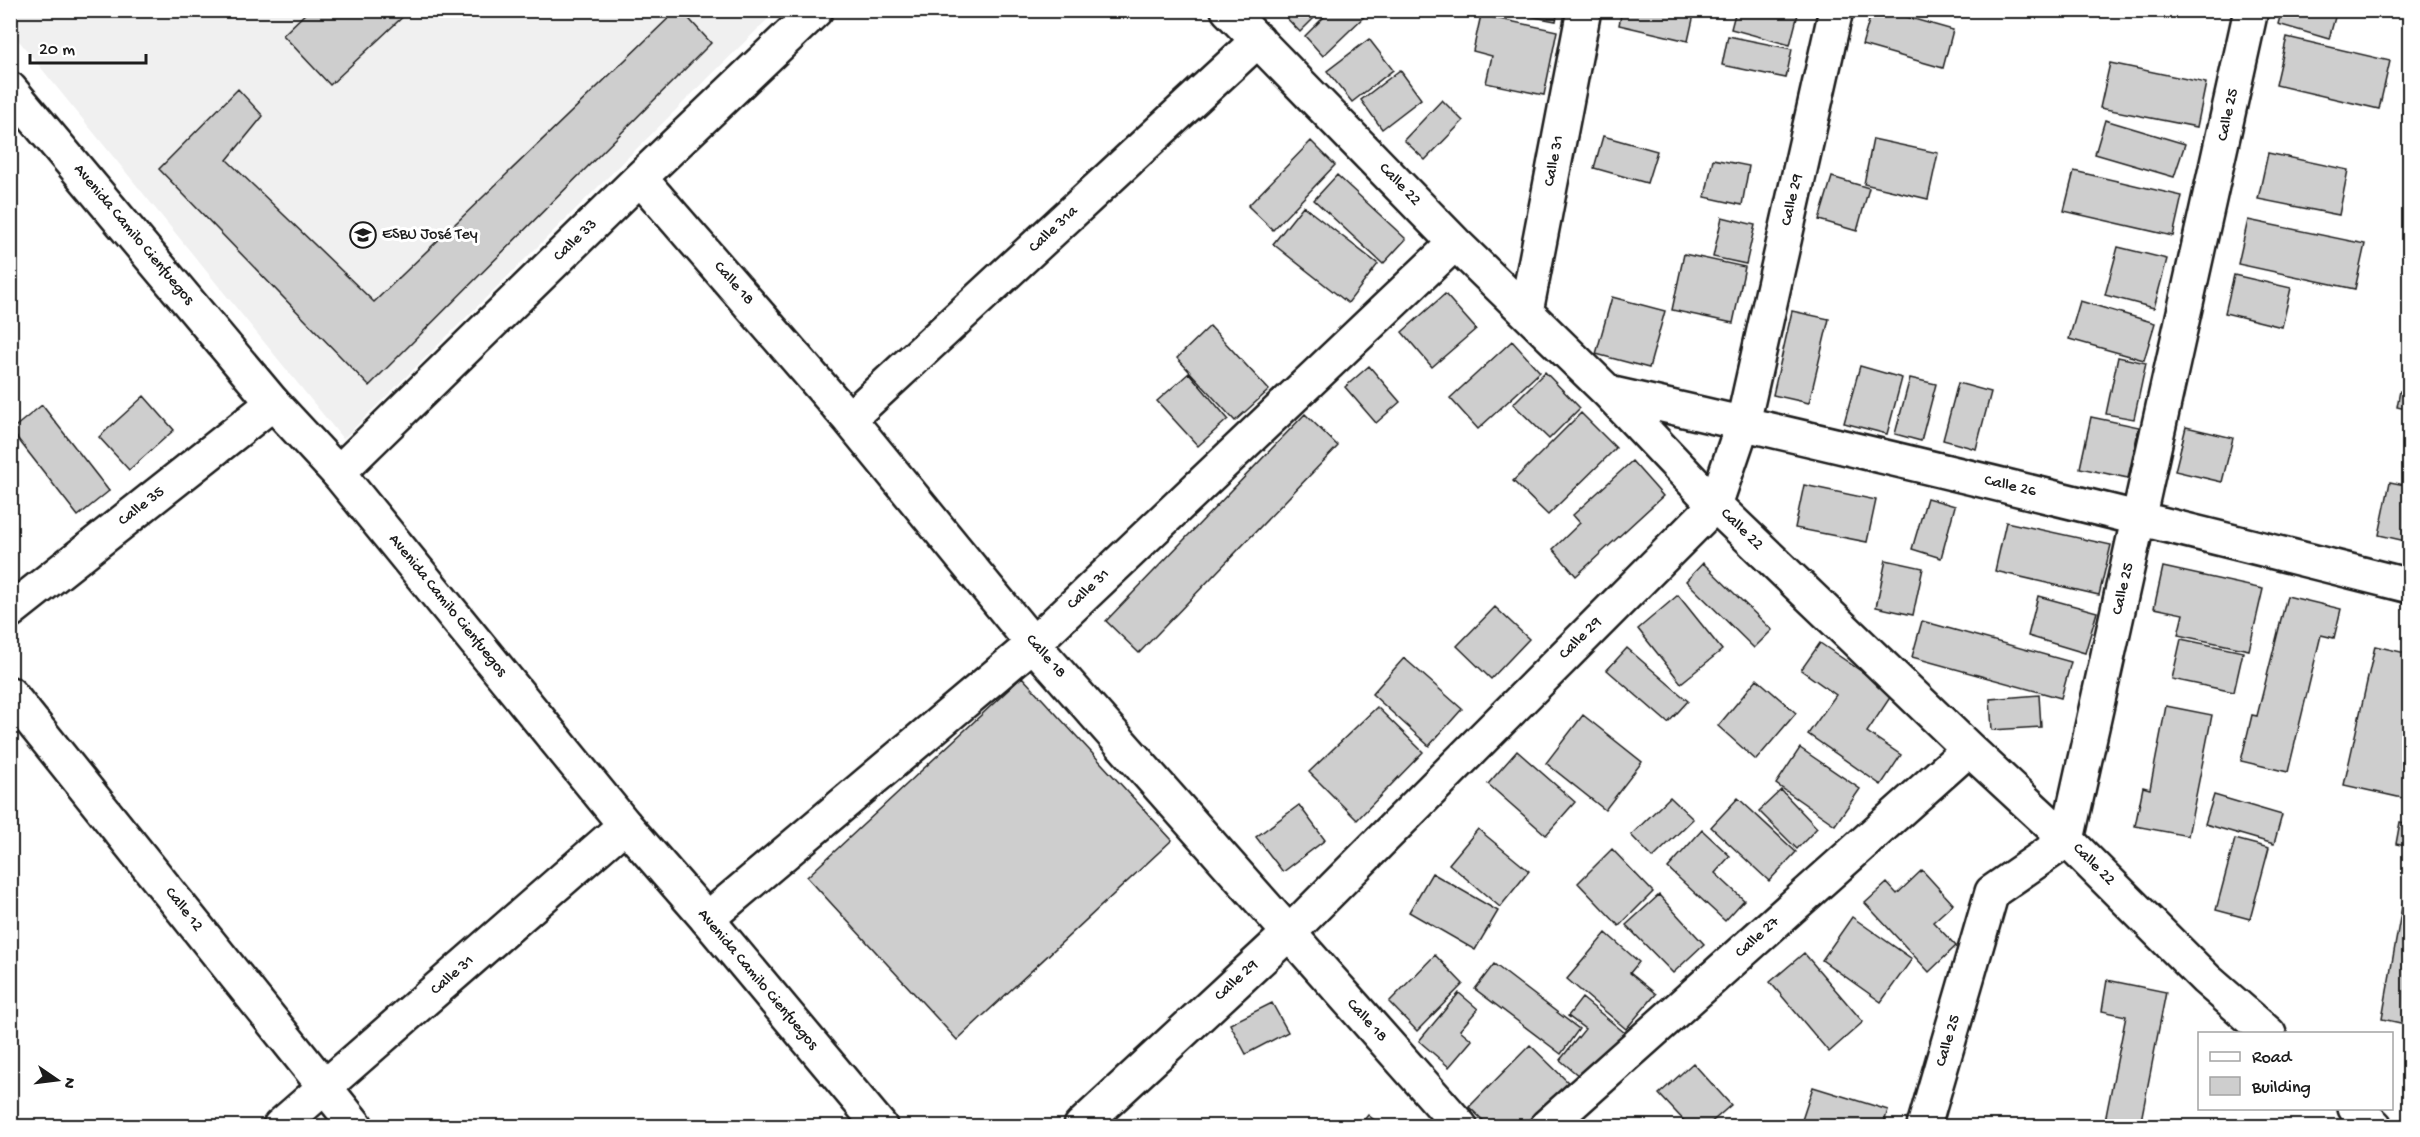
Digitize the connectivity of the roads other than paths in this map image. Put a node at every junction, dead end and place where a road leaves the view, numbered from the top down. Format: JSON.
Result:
{"nodes":[{"id":1,"x":816,"y":10,"type":"edge"},
{"id":2,"x":1228,"y":10,"type":"edge"},
{"id":3,"x":1584,"y":10,"type":"edge"},
{"id":4,"x":1836,"y":10,"type":"edge"},
{"id":5,"x":2252,"y":10,"type":"edge"},
{"id":6,"x":1258,"y":40,"type":"junction"},
{"id":7,"x":10,"y":89,"type":"edge"},
{"id":8,"x":640,"y":178,"type":"junction"},
{"id":9,"x":1455,"y":243,"type":"junction"},
{"id":10,"x":1526,"y":312,"type":"junction"},
{"id":11,"x":1609,"y":393,"type":"junction"},
{"id":12,"x":273,"y":403,"type":"junction"},
{"id":13,"x":849,"y":419,"type":"junction"},
{"id":14,"x":1743,"y":423,"type":"junction"},
{"id":15,"x":338,"y":473,"type":"junction"},
{"id":16,"x":1715,"y":505,"type":"junction"},
{"id":17,"x":2140,"y":518,"type":"junction"},
{"id":18,"x":2409,"y":586,"type":"edge"},
{"id":19,"x":10,"y":611,"type":"edge"},
{"id":20,"x":1033,"y":644,"type":"junction"},
{"id":21,"x":10,"y":694,"type":"edge"},
{"id":22,"x":1969,"y":749,"type":"junction"},
{"id":23,"x":625,"y":825,"type":"junction"},
{"id":24,"x":2067,"y":840,"type":"junction"},
{"id":25,"x":707,"y":919,"type":"junction"},
{"id":26,"x":1288,"y":934,"type":"junction"},
{"id":27,"x":2267,"y":1032,"type":"edge"},
{"id":28,"x":324,"y":1089,"type":"junction"},
{"id":29,"x":2357,"y":1110,"type":"edge"},
{"id":30,"x":280,"y":1126,"type":"edge"},
{"id":31,"x":356,"y":1126,"type":"edge"},
{"id":32,"x":880,"y":1126,"type":"edge"},
{"id":33,"x":1081,"y":1126,"type":"edge"},
{"id":34,"x":1460,"y":1126,"type":"edge"},
{"id":35,"x":1547,"y":1126,"type":"edge"},
{"id":36,"x":1924,"y":1126,"type":"edge"},
{"id":37,"x":2375,"y":1126,"type":"edge"}],
"edges":[{"from":1,"to":8,"type":"street","name":"Calle 33"},
{"from":2,"to":6,"type":"street","name":"Calle 22"},
{"from":3,"to":10,"type":"street","name":"Calle 31"},
{"from":4,"to":14,"type":"street","name":"Calle 29"},
{"from":5,"to":17,"type":"street","name":"Calle 25"},
{"from":6,"to":9,"type":"street","name":"Calle 22"},
{"from":6,"to":13,"type":"street","name":"Calle 31a"},
{"from":7,"to":12,"type":"street","name":"Avenida Camilo Cienfuegos"},
{"from":8,"to":13,"type":"street","name":"Calle 18"},
{"from":8,"to":15,"type":"street","name":"Calle 33"},
{"from":9,"to":10,"type":"street","name":"Calle 22"},
{"from":9,"to":20,"type":"street","name":"Calle 31"},
{"from":10,"to":11,"type":"street","name":"Calle 22"},
{"from":11,"to":14,"type":"street","name":"Calle 26"},
{"from":11,"to":16,"type":"street","name":"Calle 22"},
{"from":12,"to":15,"type":"street","name":"Avenida Camilo Cienfuegos"},
{"from":12,"to":19,"type":"street","name":"Calle 35"},
{"from":13,"to":20,"type":"street","name":"Calle 18"},
{"from":14,"to":16,"type":"street","name":"Calle 29"},
{"from":14,"to":17,"type":"street","name":"Calle 26"},
{"from":15,"to":23,"type":"street","name":"Avenida Camilo Cienfuegos"},
{"from":16,"to":22,"type":"street","name":"Calle 22"},
{"from":16,"to":26,"type":"street","name":"Calle 29"},
{"from":17,"to":18,"type":"street","name":"Calle 26"},
{"from":17,"to":24,"type":"street","name":"Calle 25"},
{"from":20,"to":25,"type":"street","name":"Calle 31"},
{"from":20,"to":26,"type":"street","name":"Calle 18"},
{"from":21,"to":28,"type":"street","name":"Calle 12"},
{"from":22,"to":24,"type":"street","name":"Calle 22"},
{"from":22,"to":35,"type":"street","name":"Calle 27"},
{"from":23,"to":25,"type":"street","name":"Avenida Camilo Cienfuegos"},
{"from":23,"to":28,"type":"street","name":"Calle 31"},
{"from":24,"to":27,"type":"street","name":"Calle 22"},
{"from":24,"to":36,"type":"street","name":"Calle 25"},
{"from":25,"to":32,"type":"street","name":"Avenida Camilo Cienfuegos"},
{"from":26,"to":33,"type":"street","name":"Calle 29"},
{"from":26,"to":34,"type":"street","name":"Calle 18"},
{"from":28,"to":30,"type":"street","name":"Calle 31"},
{"from":28,"to":31,"type":"street","name":"Calle 12"},
{"from":29,"to":37,"type":"street"}]}
